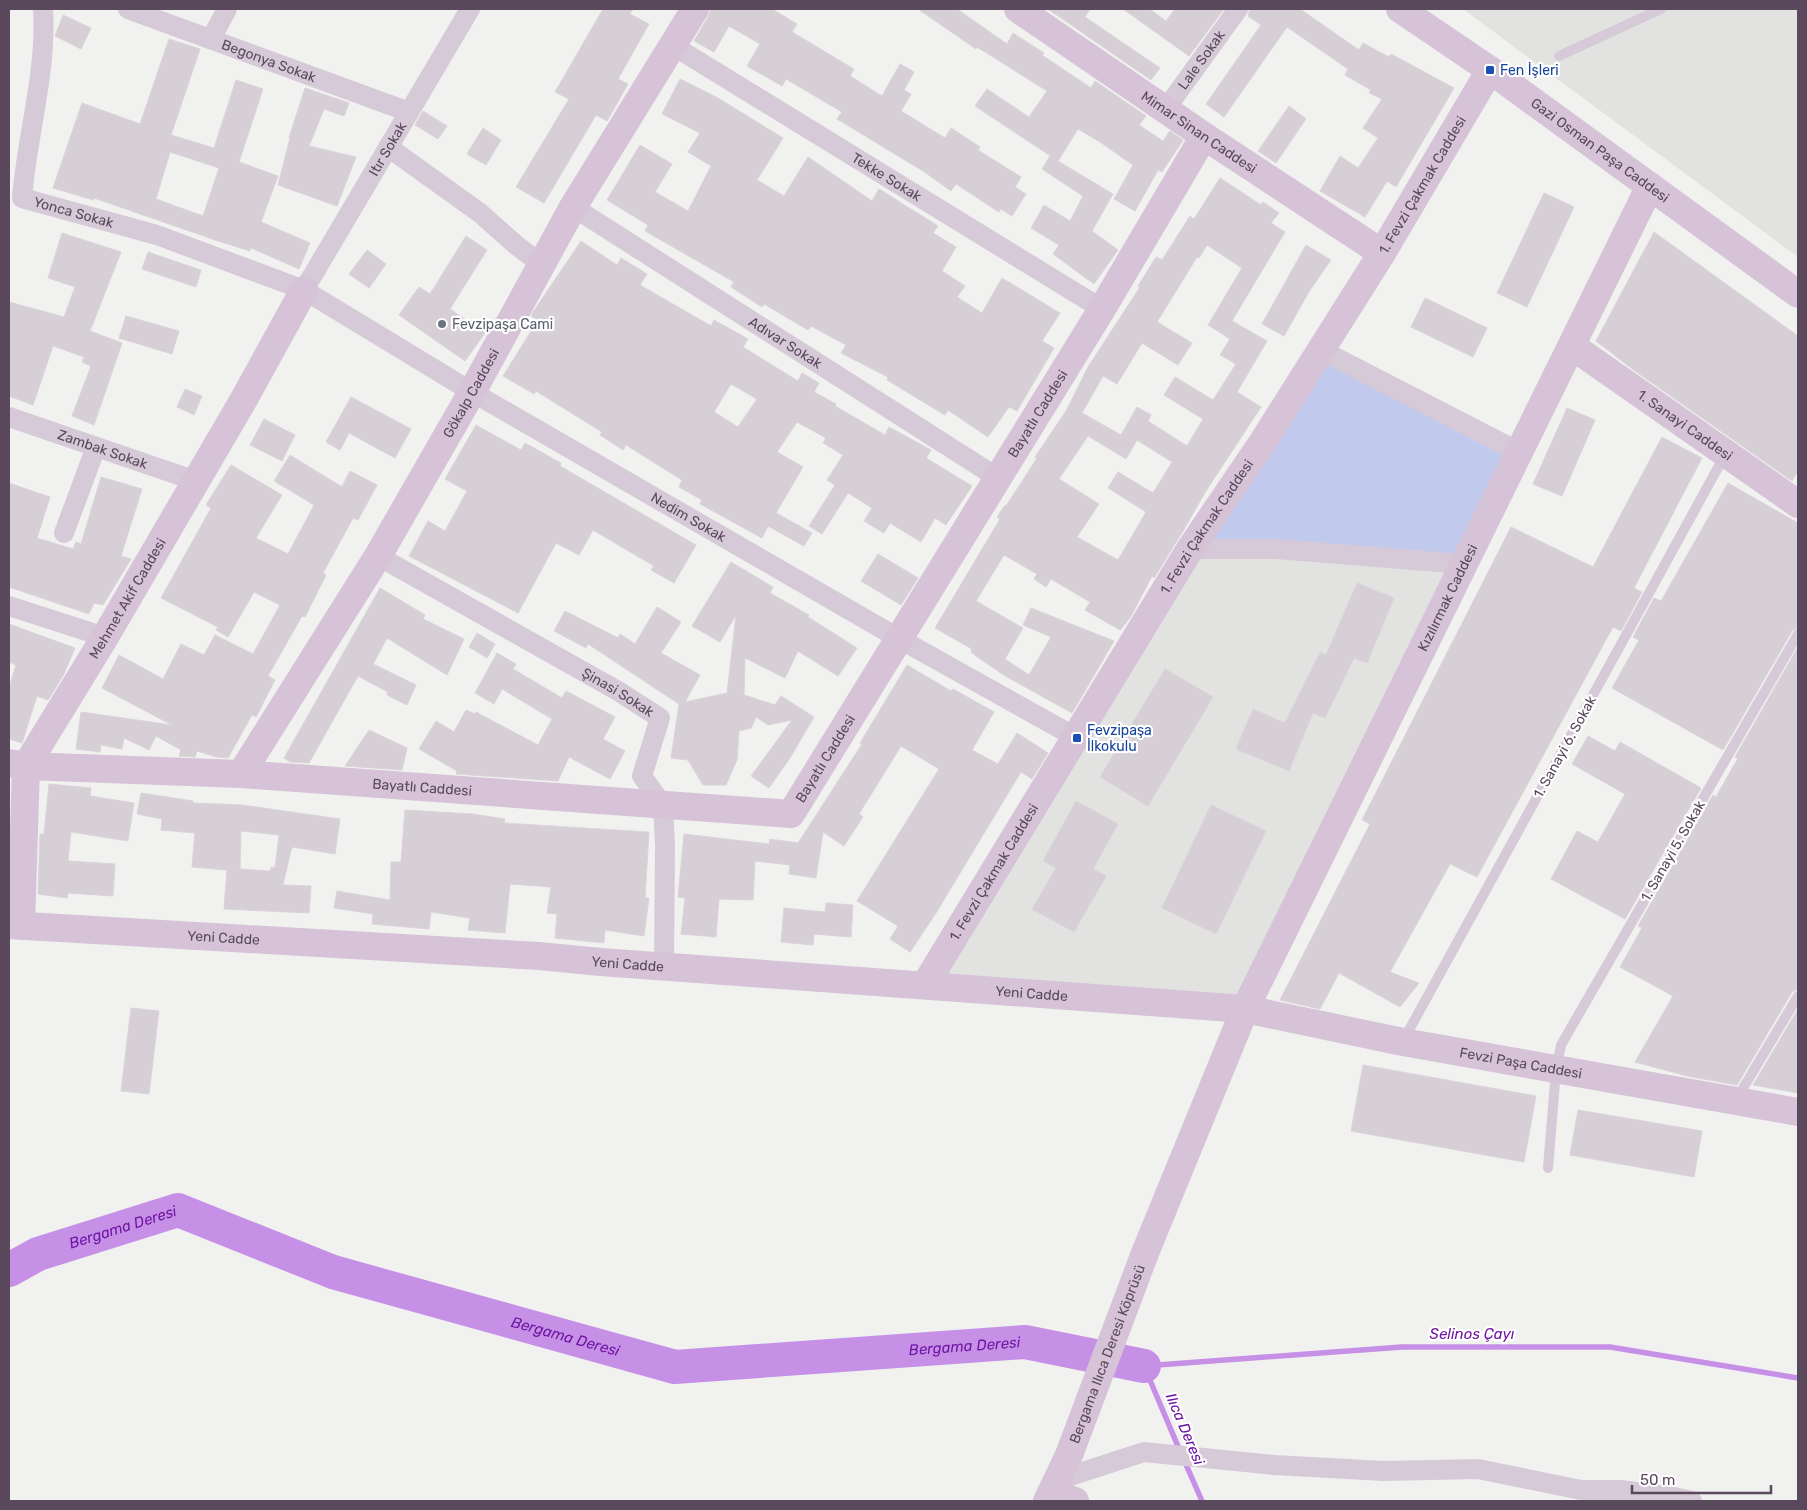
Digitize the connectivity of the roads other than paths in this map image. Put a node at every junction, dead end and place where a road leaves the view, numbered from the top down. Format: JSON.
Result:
{"nodes":[{"id":1,"x":43,"y":9,"type":"edge"},
{"id":2,"x":128,"y":9,"type":"edge"},
{"id":3,"x":227,"y":9,"type":"edge"},
{"id":4,"x":470,"y":9,"type":"edge"},
{"id":5,"x":695,"y":9,"type":"edge"},
{"id":6,"x":1018,"y":9,"type":"edge"},
{"id":7,"x":1238,"y":9,"type":"edge"},
{"id":8,"x":1400,"y":9,"type":"edge"},
{"id":9,"x":1661,"y":9,"type":"edge"},
{"id":10,"x":211,"y":39,"type":"junction"},
{"id":11,"x":672,"y":45,"type":"junction"},
{"id":12,"x":1559,"y":56,"type":"dead end"},
{"id":13,"x":1490,"y":70,"type":"junction"},
{"id":14,"x":1166,"y":110,"type":"junction"},
{"id":15,"x":408,"y":112,"type":"junction"},
{"id":16,"x":1204,"y":136,"type":"junction"},
{"id":17,"x":388,"y":147,"type":"junction"},
{"id":18,"x":1650,"y":186,"type":"junction"},
{"id":19,"x":573,"y":207,"type":"junction"},
{"id":20,"x":1382,"y":253,"type":"junction"},
{"id":21,"x":541,"y":264,"type":"junction"},
{"id":22,"x":304,"y":290,"type":"junction"},
{"id":23,"x":1798,"y":294,"type":"edge"},
{"id":24,"x":1102,"y":309,"type":"junction"},
{"id":25,"x":1572,"y":346,"type":"junction"},
{"id":26,"x":1321,"y":350,"type":"junction"},
{"id":27,"x":472,"y":392,"type":"junction"},
{"id":28,"x":9,"y":416,"type":"edge"},
{"id":29,"x":96,"y":448,"type":"junction"},
{"id":30,"x":1519,"y":452,"type":"junction"},
{"id":31,"x":1726,"y":452,"type":"junction"},
{"id":32,"x":998,"y":478,"type":"junction"},
{"id":33,"x":196,"y":481,"type":"junction"},
{"id":34,"x":1798,"y":504,"type":"edge"},
{"id":35,"x":64,"y":533,"type":"dead end"},
{"id":36,"x":1190,"y":549,"type":"junction"},
{"id":37,"x":378,"y":556,"type":"junction"},
{"id":38,"x":1463,"y":564,"type":"junction"},
{"id":39,"x":9,"y":606,"type":"edge"},
{"id":40,"x":1798,"y":634,"type":"edge"},
{"id":41,"x":106,"y":637,"type":"junction"},
{"id":42,"x":898,"y":638,"type":"junction"},
{"id":43,"x":1077,"y":738,"type":"junction"},
{"id":44,"x":18,"y":765,"type":"edge"},
{"id":45,"x":241,"y":774,"type":"junction"},
{"id":46,"x":662,"y":805,"type":"junction"},
{"id":47,"x":15,"y":926,"type":"edge"},
{"id":48,"x":664,"y":966,"type":"junction"},
{"id":49,"x":925,"y":985,"type":"junction"},
{"id":50,"x":1798,"y":996,"type":"edge"},
{"id":51,"x":1246,"y":1009,"type":"junction"},
{"id":52,"x":1403,"y":1042,"type":"junction"},
{"id":53,"x":1556,"y":1070,"type":"junction"},
{"id":54,"x":1734,"y":1102,"type":"junction"},
{"id":55,"x":1798,"y":1112,"type":"edge"},
{"id":56,"x":1548,"y":1168,"type":"dead end"},
{"id":57,"x":1145,"y":1253,"type":"joint"},
{"id":58,"x":1058,"y":1494,"type":"edge"},
{"id":59,"x":1692,"y":1501,"type":"edge"}],
"edges":[{"from":1,"to":22,"type":"street","name":"Yonca Sokak"},
{"from":2,"to":10,"type":"street","name":"Begonya Sokak"},
{"from":3,"to":10,"type":"street"},
{"from":4,"to":15,"type":"street","name":"Itır Sokak"},
{"from":5,"to":11,"type":"street","name":"Gökalp Caddesi"},
{"from":6,"to":14,"type":"street","name":"Mimar Sinan Caddesi"},
{"from":7,"to":14,"type":"street","name":"Lale Sokak"},
{"from":8,"to":13,"type":"street","name":"Gazi Osman Paşa Caddesi"},
{"from":9,"to":12,"type":"lane"},
{"from":10,"to":15,"type":"street","name":"Begonya Sokak"},
{"from":11,"to":19,"type":"street","name":"Gökalp Caddesi"},
{"from":11,"to":24,"type":"street","name":"Tekke Sokak"},
{"from":13,"to":18,"type":"street","name":"Gazi Osman Paşa Caddesi"},
{"from":13,"to":20,"type":"street","name":"1. Fevzi Çakmak Caddesi"},
{"from":14,"to":16,"type":"street","name":"Mimar Sinan Caddesi"},
{"from":15,"to":17,"type":"street","name":"Itır Sokak"},
{"from":16,"to":20,"type":"street","name":"Mimar Sinan Caddesi"},
{"from":16,"to":24,"type":"street","name":"Bayatlı Caddesi"},
{"from":17,"to":21,"type":"street"},
{"from":17,"to":22,"type":"street","name":"Itır Sokak"},
{"from":18,"to":23,"type":"street","name":"Gazi Osman Paşa Caddesi"},
{"from":18,"to":25,"type":"street","name":"Kızılırmak Caddesi"},
{"from":19,"to":21,"type":"street","name":"Gökalp Caddesi"},
{"from":19,"to":32,"type":"street","name":"Adıvar Sokak"},
{"from":20,"to":26,"type":"street","name":"1. Fevzi Çakmak Caddesi"},
{"from":21,"to":27,"type":"street","name":"Gökalp Caddesi"},
{"from":22,"to":27,"type":"street","name":"Nedim Sokak"},
{"from":22,"to":33,"type":"street","name":"Mehmet Akif Caddesi"},
{"from":24,"to":32,"type":"street","name":"Bayatlı Caddesi"},
{"from":25,"to":30,"type":"street","name":"Kızılırmak Caddesi"},
{"from":25,"to":31,"type":"street","name":"1. Sanayi Caddesi"},
{"from":26,"to":30,"type":"street"},
{"from":26,"to":36,"type":"street","name":"1. Fevzi Çakmak Caddesi"},
{"from":27,"to":37,"type":"street","name":"Gökalp Caddesi"},
{"from":27,"to":42,"type":"street","name":"Nedim Sokak"},
{"from":28,"to":29,"type":"street","name":"Zambak Sokak"},
{"from":29,"to":33,"type":"street","name":"Zambak Sokak"},
{"from":29,"to":35,"type":"street"},
{"from":30,"to":38,"type":"street","name":"Kızılırmak Caddesi"},
{"from":31,"to":34,"type":"street","name":"1. Sanayi Caddesi"},
{"from":31,"to":52,"type":"lane","name":"1. Sanayi 6. Sokak"},
{"from":32,"to":42,"type":"street","name":"Bayatlı Caddesi"},
{"from":33,"to":41,"type":"street","name":"Mehmet Akif Caddesi"},
{"from":36,"to":38,"type":"street"},
{"from":36,"to":43,"type":"street","name":"1. Fevzi Çakmak Caddesi"},
{"from":37,"to":45,"type":"street","name":"Gökalp Caddesi"},
{"from":37,"to":46,"type":"street","name":"Şinasi Sokak"},
{"from":38,"to":51,"type":"street","name":"Kızılırmak Caddesi"},
{"from":39,"to":41,"type":"street"},
{"from":40,"to":53,"type":"lane","name":"1. Sanayi 5. Sokak"},
{"from":41,"to":44,"type":"street","name":"Mehmet Akif Caddesi"},
{"from":42,"to":43,"type":"street","name":"Nedim Sokak"},
{"from":42,"to":46,"type":"street","name":"Bayatlı Caddesi"},
{"from":43,"to":49,"type":"street","name":"1. Fevzi Çakmak Caddesi"},
{"from":44,"to":45,"type":"street","name":"Bayatlı Caddesi"},
{"from":44,"to":47,"type":"street"},
{"from":45,"to":46,"type":"street","name":"Bayatlı Caddesi"},
{"from":46,"to":48,"type":"street"},
{"from":47,"to":48,"type":"street","name":"Yeni Cadde"},
{"from":48,"to":49,"type":"street","name":"Yeni Cadde"},
{"from":49,"to":51,"type":"street","name":"Yeni Cadde"},
{"from":50,"to":54,"type":"lane"},
{"from":51,"to":52,"type":"street","name":"Fevzi Paşa Caddesi"},
{"from":51,"to":57,"type":"street","name":"Kızılırmak Caddesi"},
{"from":52,"to":53,"type":"street","name":"Fevzi Paşa Caddesi"},
{"from":53,"to":54,"type":"street","name":"Fevzi Paşa Caddesi"},
{"from":53,"to":56,"type":"lane","name":"1. Sanayi 5. Sokak"},
{"from":54,"to":55,"type":"street","name":"Fevzi Paşa Caddesi"},
{"from":57,"to":58,"type":"street","name":"Bergama Ilıca Deresi Köprüsü"},
{"from":58,"to":59,"type":"street"}]}
